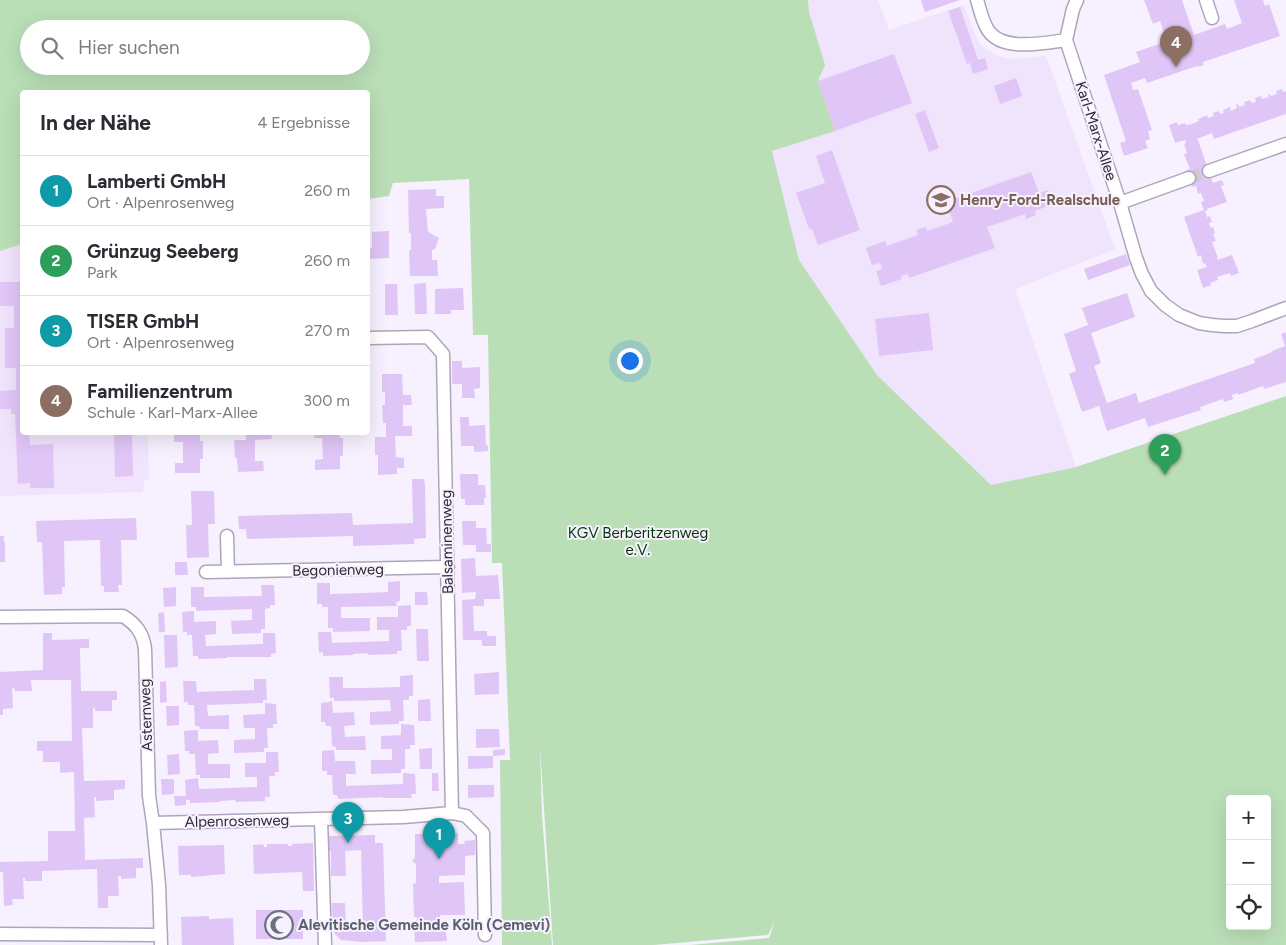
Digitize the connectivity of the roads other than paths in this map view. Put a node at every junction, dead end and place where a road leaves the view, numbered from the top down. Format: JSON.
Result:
{"nodes":[{"id":1,"x":977,"y":0,"type":"edge"},
{"id":2,"x":1077,"y":0,"type":"edge"},
{"id":3,"x":1206,"y":0,"type":"edge"},
{"id":4,"x":1212,"y":18,"type":"dead end"},
{"id":5,"x":1066,"y":40,"type":"junction"},
{"id":6,"x":1286,"y":144,"type":"edge"},
{"id":7,"x":1209,"y":171,"type":"tunnel mouth"},
{"id":8,"x":1189,"y":178,"type":"tunnel mouth"},
{"id":9,"x":1120,"y":203,"type":"junction"},
{"id":10,"x":1286,"y":308,"type":"edge"},
{"id":11,"x":370,"y":338,"type":"edge"},
{"id":12,"x":227,"y":536,"type":"dead end"},
{"id":13,"x":448,"y":568,"type":"junction"},
{"id":14,"x":206,"y":572,"type":"dead end"},
{"id":15,"x":228,"y":572,"type":"junction"},
{"id":16,"x":0,"y":617,"type":"edge"},
{"id":17,"x":452,"y":813,"type":"junction"},
{"id":18,"x":321,"y":819,"type":"junction"},
{"id":19,"x":153,"y":823,"type":"junction"},
{"id":20,"x":0,"y":934,"type":"edge"},
{"id":21,"x":485,"y":935,"type":"dead end"},
{"id":22,"x":161,"y":940,"type":"edge"},
{"id":23,"x":325,"y":945,"type":"edge"}],
"edges":[{"from":1,"to":5,"type":"street"},
{"from":2,"to":5,"type":"street"},
{"from":3,"to":4,"type":"street"},
{"from":5,"to":9,"type":"street","name":"Karl-Marx-Allee"},
{"from":6,"to":7,"type":"street"},
{"from":8,"to":9,"type":"street"},
{"from":9,"to":10,"type":"street","name":"Karl-Marx-Allee"},
{"from":11,"to":13,"type":"street","name":"Balsaminenweg"},
{"from":12,"to":15,"type":"street"},
{"from":13,"to":15,"type":"street","name":"Begonienweg"},
{"from":13,"to":17,"type":"street","name":"Balsaminenweg"},
{"from":14,"to":15,"type":"street","name":"Begonienweg"},
{"from":16,"to":19,"type":"street","name":"Asternweg"},
{"from":17,"to":18,"type":"street","name":"Alpenrosenweg"},
{"from":17,"to":21,"type":"street"},
{"from":18,"to":19,"type":"street","name":"Alpenrosenweg"},
{"from":18,"to":23,"type":"street"},
{"from":19,"to":22,"type":"street","name":"Asternweg"},
{"from":20,"to":22,"type":"street"}]}
